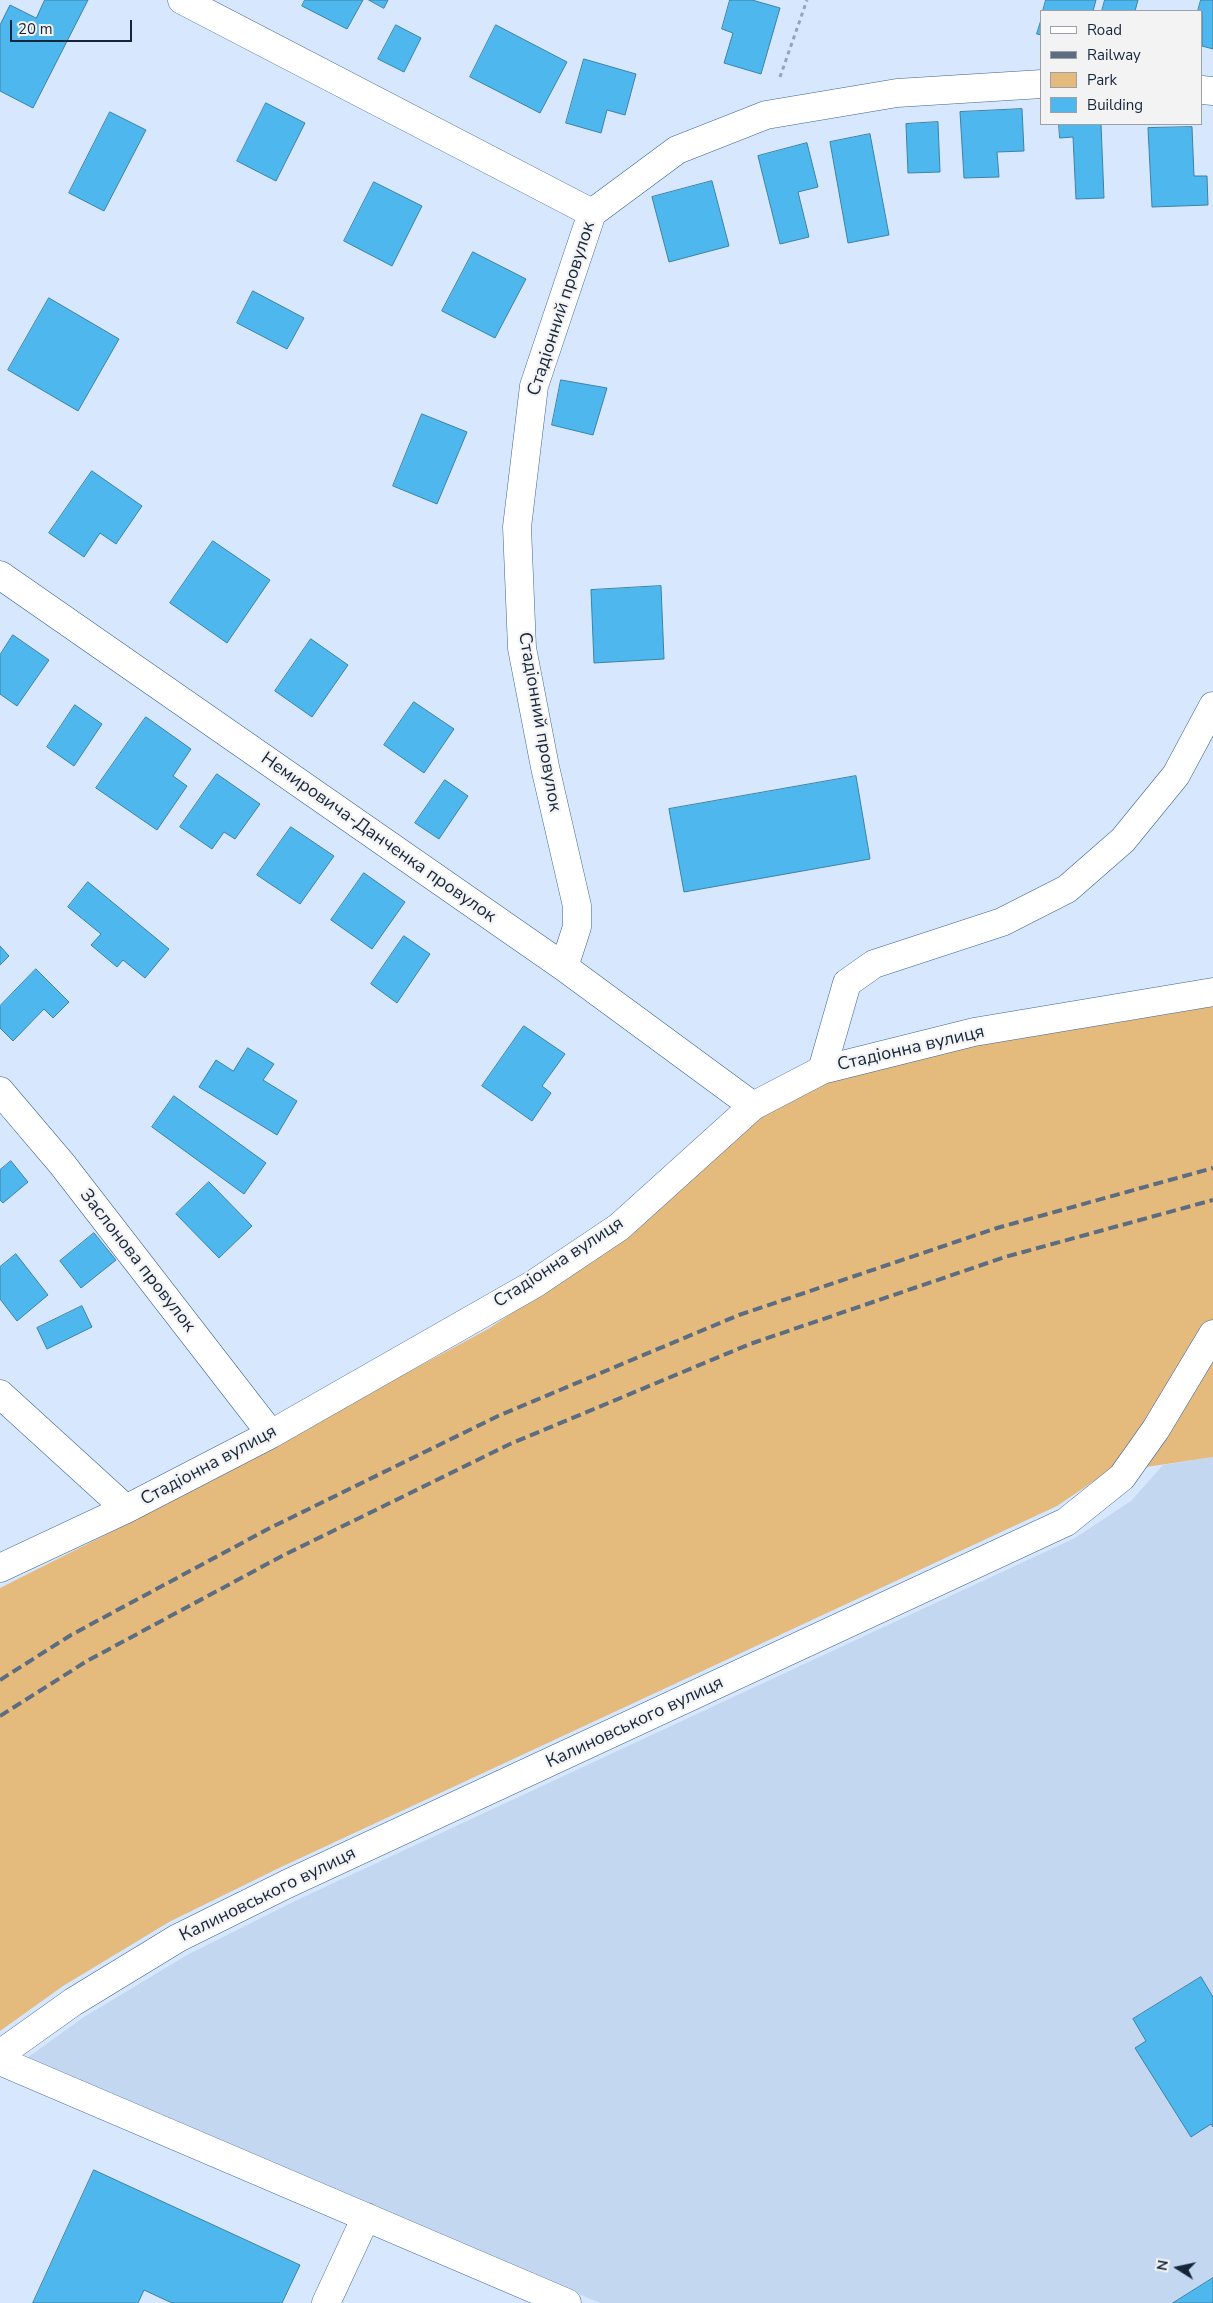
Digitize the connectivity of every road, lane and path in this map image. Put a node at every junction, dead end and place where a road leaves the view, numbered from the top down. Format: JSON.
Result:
{"nodes":[{"id":1,"x":182,"y":0,"type":"edge"},
{"id":2,"x":807,"y":0,"type":"edge"},
{"id":3,"x":1040,"y":84,"type":"edge"},
{"id":4,"x":766,"y":115,"type":"junction"},
{"id":5,"x":592,"y":212,"type":"junction"},
{"id":6,"x":0,"y":575,"type":"edge"},
{"id":7,"x":1213,"y":706,"type":"edge"},
{"id":8,"x":564,"y":967,"type":"junction"},
{"id":9,"x":1213,"y":992,"type":"edge"},
{"id":10,"x":822,"y":1070,"type":"junction"},
{"id":11,"x":0,"y":1091,"type":"edge"},
{"id":12,"x":753,"y":1106,"type":"junction"},
{"id":13,"x":1213,"y":1334,"type":"edge"},
{"id":14,"x":0,"y":1394,"type":"edge"},
{"id":15,"x":271,"y":1434,"type":"junction"},
{"id":16,"x":126,"y":1509,"type":"junction"},
{"id":17,"x":0,"y":1568,"type":"edge"},
{"id":18,"x":0,"y":2054,"type":"edge"},
{"id":19,"x":0,"y":2061,"type":"edge"},
{"id":20,"x":366,"y":2217,"type":"junction"},
{"id":21,"x":326,"y":2303,"type":"edge"},
{"id":22,"x":567,"y":2303,"type":"edge"}],
"edges":[{"from":1,"to":5,"type":"street","name":"Стадіонний провулок"},
{"from":2,"to":4,"type":"path"},
{"from":3,"to":4,"type":"street","name":"Стадіонний провулок"},
{"from":4,"to":5,"type":"street","name":"Стадіонний провулок"},
{"from":5,"to":8,"type":"street","name":"Стадіонний провулок"},
{"from":6,"to":8,"type":"street","name":"Немировича-Данченка провулок"},
{"from":7,"to":10,"type":"street"},
{"from":8,"to":12,"type":"street","name":"Немировича-Данченка провулок"},
{"from":9,"to":10,"type":"street","name":"Стадіонна вулиця"},
{"from":10,"to":12,"type":"street","name":"Стадіонна вулиця"},
{"from":11,"to":15,"type":"street","name":"Заслонова провулок"},
{"from":12,"to":15,"type":"street","name":"Стадіонна вулиця"},
{"from":13,"to":18,"type":"street","name":"Калиновського вулиця"},
{"from":14,"to":16,"type":"street"},
{"from":15,"to":16,"type":"street","name":"Стадіонна вулиця"},
{"from":16,"to":17,"type":"street","name":"Стадіонна вулиця"},
{"from":19,"to":20,"type":"street"},
{"from":20,"to":21,"type":"street"},
{"from":20,"to":22,"type":"street"}]}
